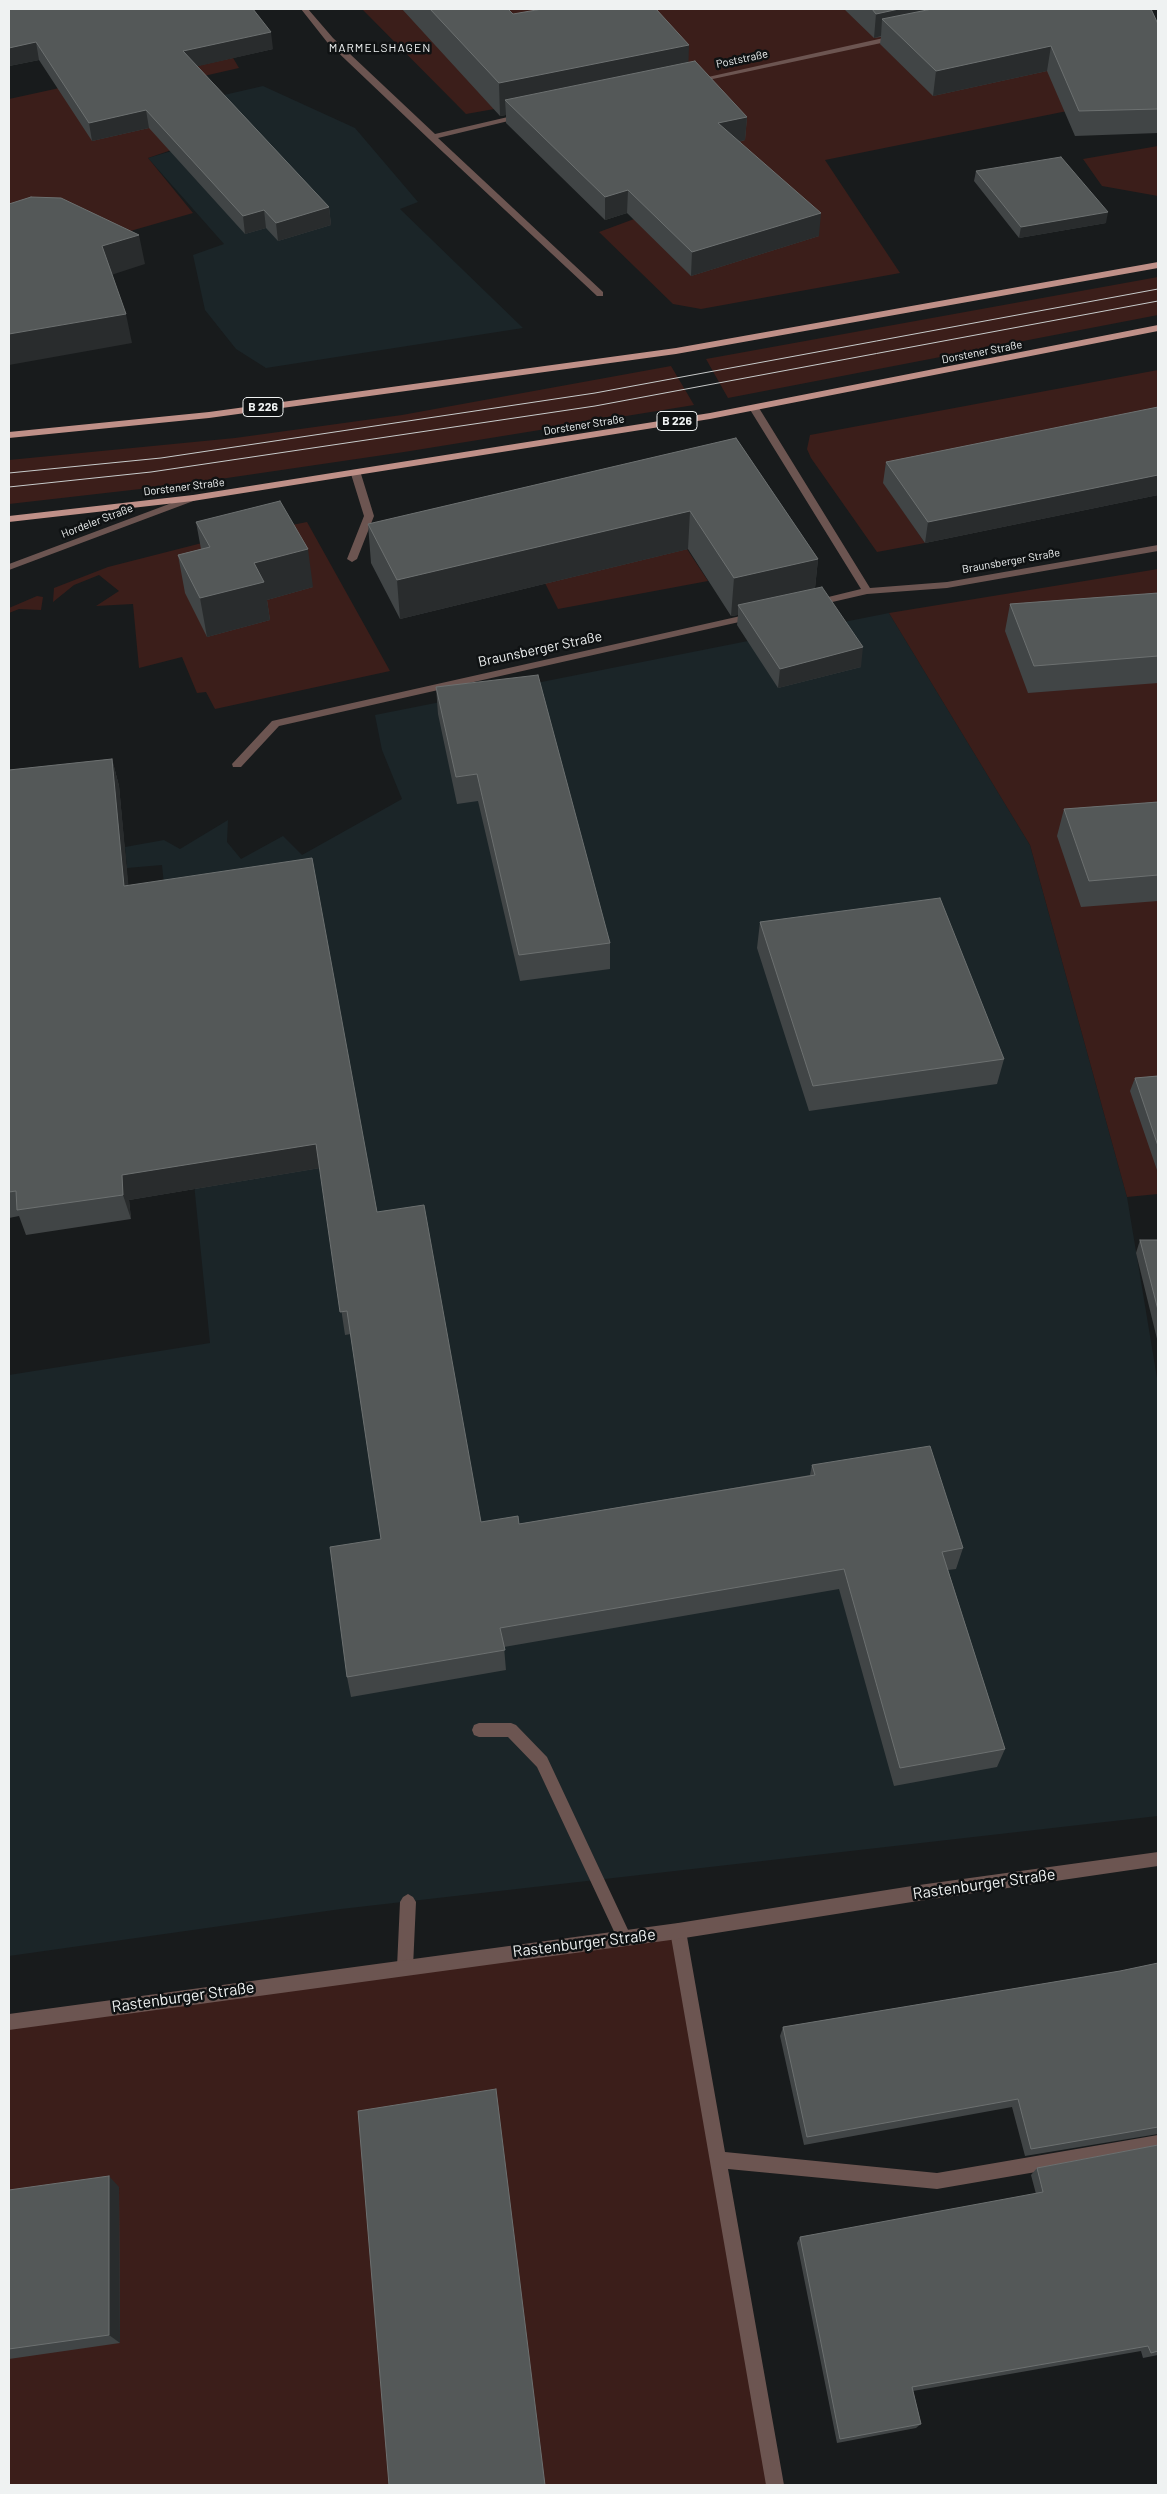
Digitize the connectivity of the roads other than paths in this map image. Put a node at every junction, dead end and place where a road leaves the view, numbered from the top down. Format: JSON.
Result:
{"nodes":[{"id":1,"x":304,"y":9,"type":"edge"},
{"id":2,"x":902,"y":36,"type":"edge"},
{"id":3,"x":688,"y":82,"type":"edge"},
{"id":4,"x":528,"y":114,"type":"edge"},
{"id":5,"x":432,"y":137,"type":"junction"},
{"id":6,"x":1158,"y":265,"type":"edge"},
{"id":7,"x":600,"y":294,"type":"dead end"},
{"id":8,"x":1158,"y":328,"type":"edge"},
{"id":9,"x":754,"y":408,"type":"junction"},
{"id":10,"x":9,"y":435,"type":"edge"},
{"id":11,"x":356,"y":474,"type":"junction"},
{"id":12,"x":193,"y":498,"type":"junction"},
{"id":13,"x":9,"y":519,"type":"edge"},
{"id":14,"x":1158,"y":548,"type":"edge"},
{"id":15,"x":352,"y":559,"type":"dead end"},
{"id":16,"x":9,"y":567,"type":"edge"},
{"id":17,"x":866,"y":592,"type":"junction"},
{"id":18,"x":802,"y":605,"type":"edge"},
{"id":19,"x":766,"y":613,"type":"edge"},
{"id":20,"x":237,"y":764,"type":"dead end"},
{"id":21,"x":479,"y":1730,"type":"dead end"},
{"id":22,"x":1158,"y":1859,"type":"edge"},
{"id":23,"x":408,"y":1902,"type":"dead end"},
{"id":24,"x":678,"y":1931,"type":"junction"},
{"id":25,"x":624,"y":1937,"type":"junction"},
{"id":26,"x":405,"y":1967,"type":"junction"},
{"id":27,"x":9,"y":2022,"type":"edge"},
{"id":28,"x":1158,"y":2143,"type":"edge"},
{"id":29,"x":719,"y":2160,"type":"junction"},
{"id":30,"x":776,"y":2485,"type":"edge"}],
"edges":[{"from":1,"to":5,"type":"street"},
{"from":2,"to":3,"type":"street","name":"Poststraße"},
{"from":4,"to":5,"type":"street"},
{"from":5,"to":7,"type":"street"},
{"from":6,"to":10,"type":"main road","number":"B 226"},
{"from":8,"to":9,"type":"main road","name":"Dorstener Straße","number":"B 226"},
{"from":9,"to":11,"type":"main road","name":"Dorstener Straße","number":"B 226"},
{"from":9,"to":17,"type":"street"},
{"from":11,"to":12,"type":"main road","name":"Dorstener Straße","number":"B 226"},
{"from":11,"to":15,"type":"street"},
{"from":12,"to":13,"type":"main road","name":"Dorstener Straße","number":"B 226"},
{"from":12,"to":16,"type":"street","name":"Hordeler Straße"},
{"from":14,"to":17,"type":"street","name":"Braunsberger Straße"},
{"from":17,"to":18,"type":"street","name":"Braunsberger Straße"},
{"from":19,"to":20,"type":"street","name":"Braunsberger Straße"},
{"from":21,"to":25,"type":"street"},
{"from":22,"to":24,"type":"street","name":"Rastenburger Straße"},
{"from":23,"to":26,"type":"street"},
{"from":24,"to":25,"type":"street","name":"Rastenburger Straße"},
{"from":24,"to":29,"type":"street"},
{"from":25,"to":26,"type":"street","name":"Rastenburger Straße"},
{"from":26,"to":27,"type":"street","name":"Rastenburger Straße"},
{"from":28,"to":29,"type":"street"},
{"from":29,"to":30,"type":"street"}]}
